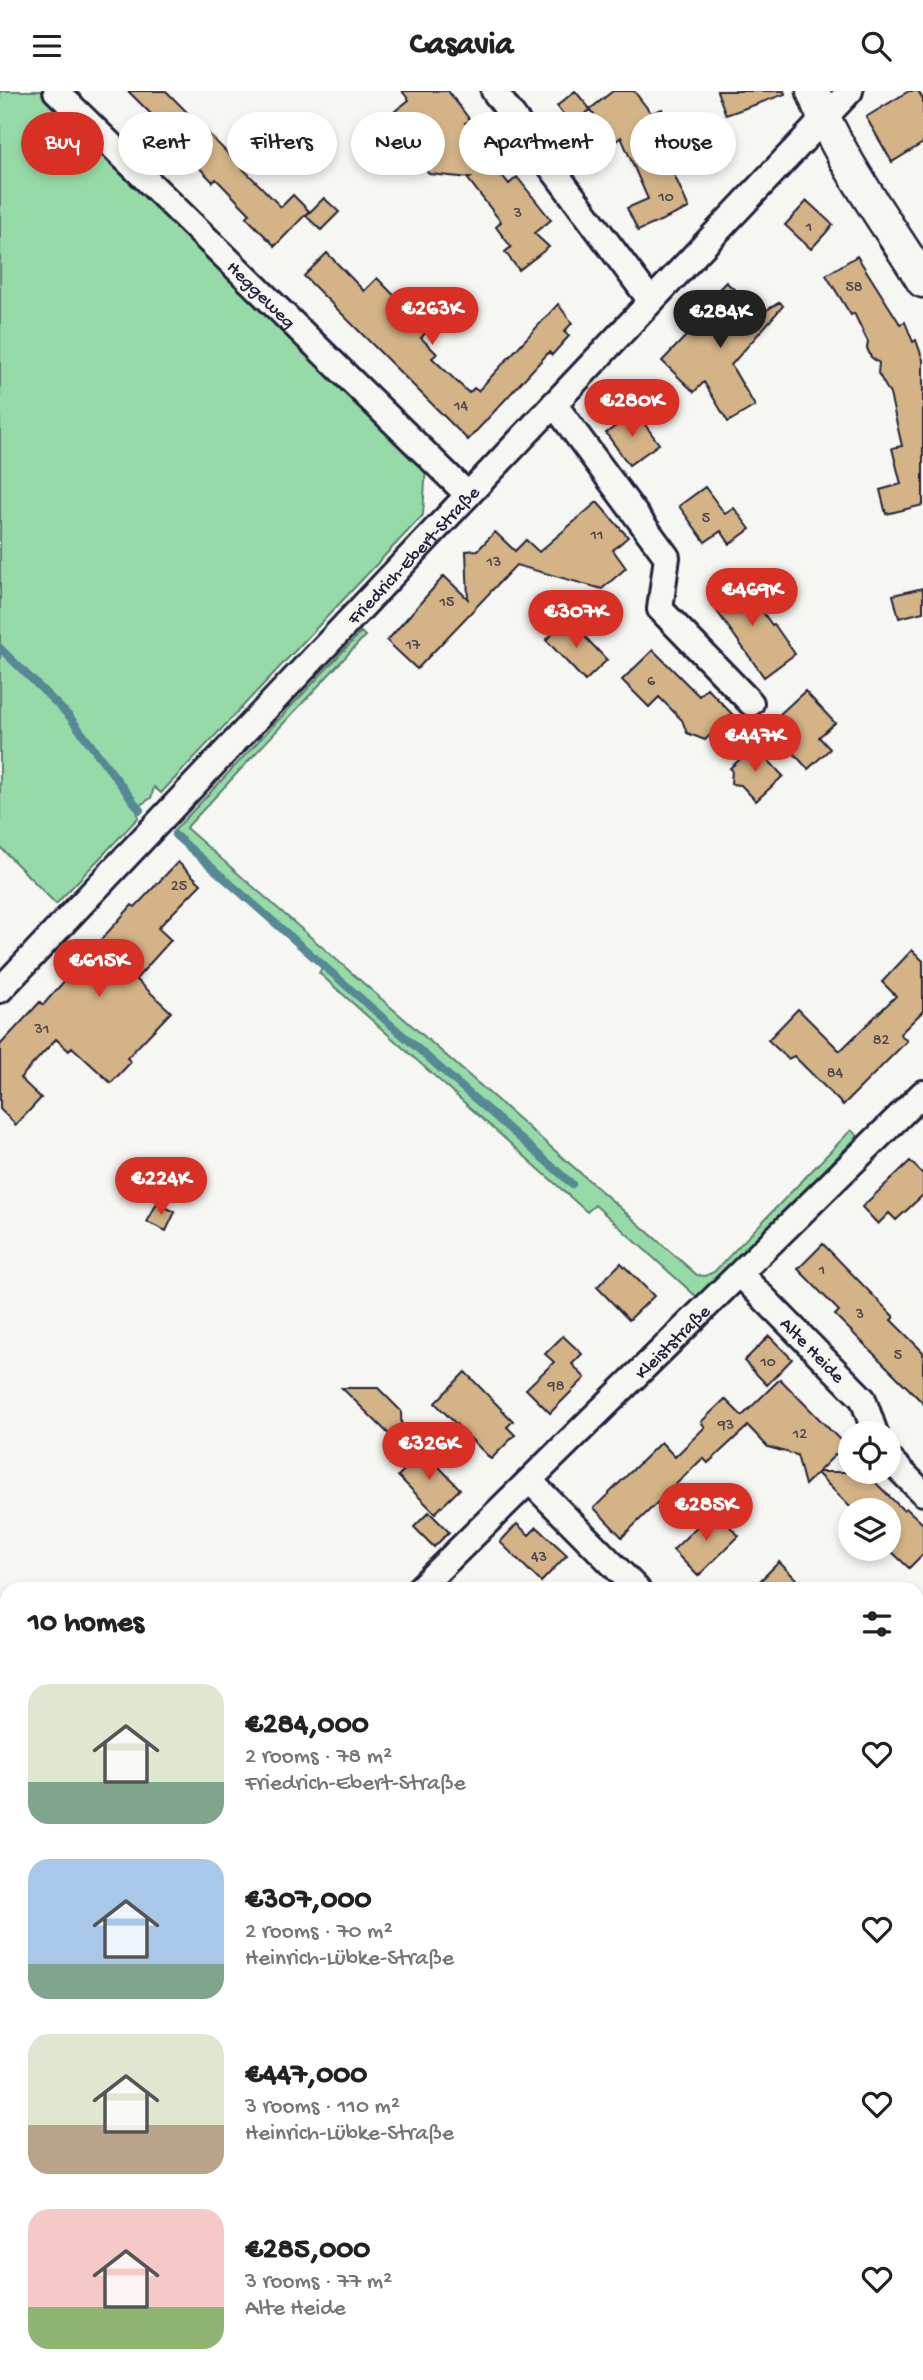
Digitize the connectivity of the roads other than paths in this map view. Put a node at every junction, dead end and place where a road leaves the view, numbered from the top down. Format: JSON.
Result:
{"nodes":[{"id":1,"x":56,"y":91,"type":"edge"},
{"id":2,"x":494,"y":91,"type":"edge"},
{"id":3,"x":850,"y":91,"type":"edge"},
{"id":4,"x":818,"y":105,"type":"edge"},
{"id":5,"x":923,"y":281,"type":"edge"},
{"id":6,"x":651,"y":301,"type":"junction"},
{"id":7,"x":554,"y":404,"type":"junction"},
{"id":8,"x":468,"y":495,"type":"junction"},
{"id":9,"x":751,"y":703,"type":"dead end"},
{"id":10,"x":0,"y":990,"type":"edge"},
{"id":11,"x":923,"y":1093,"type":"edge"},
{"id":12,"x":740,"y":1274,"type":"junction"},
{"id":13,"x":871,"y":1421,"type":"edge"},
{"id":14,"x":901,"y":1471,"type":"edge"},
{"id":15,"x":530,"y":1481,"type":"junction"},
{"id":16,"x":923,"y":1493,"type":"edge"},
{"id":17,"x":426,"y":1582,"type":"edge"},
{"id":18,"x":630,"y":1582,"type":"edge"}],
"edges":[{"from":1,"to":8,"type":"street","name":"Heggeweg"},
{"from":2,"to":6,"type":"street"},
{"from":3,"to":4,"type":"street","name":"Friedrich-Ebert-Straße"},
{"from":4,"to":5,"type":"street"},
{"from":4,"to":6,"type":"street","name":"Friedrich-Ebert-Straße"},
{"from":6,"to":7,"type":"street","name":"Friedrich-Ebert-Straße"},
{"from":7,"to":8,"type":"street","name":"Friedrich-Ebert-Straße"},
{"from":7,"to":9,"type":"street"},
{"from":8,"to":10,"type":"street","name":"Friedrich-Ebert-Straße"},
{"from":11,"to":12,"type":"street","name":"Kleiststraße"},
{"from":12,"to":13,"type":"street","name":"Alte Heide"},
{"from":12,"to":15,"type":"street","name":"Kleiststraße"},
{"from":14,"to":16,"type":"street"},
{"from":15,"to":17,"type":"street","name":"Kleiststraße"},
{"from":15,"to":18,"type":"street"}]}
